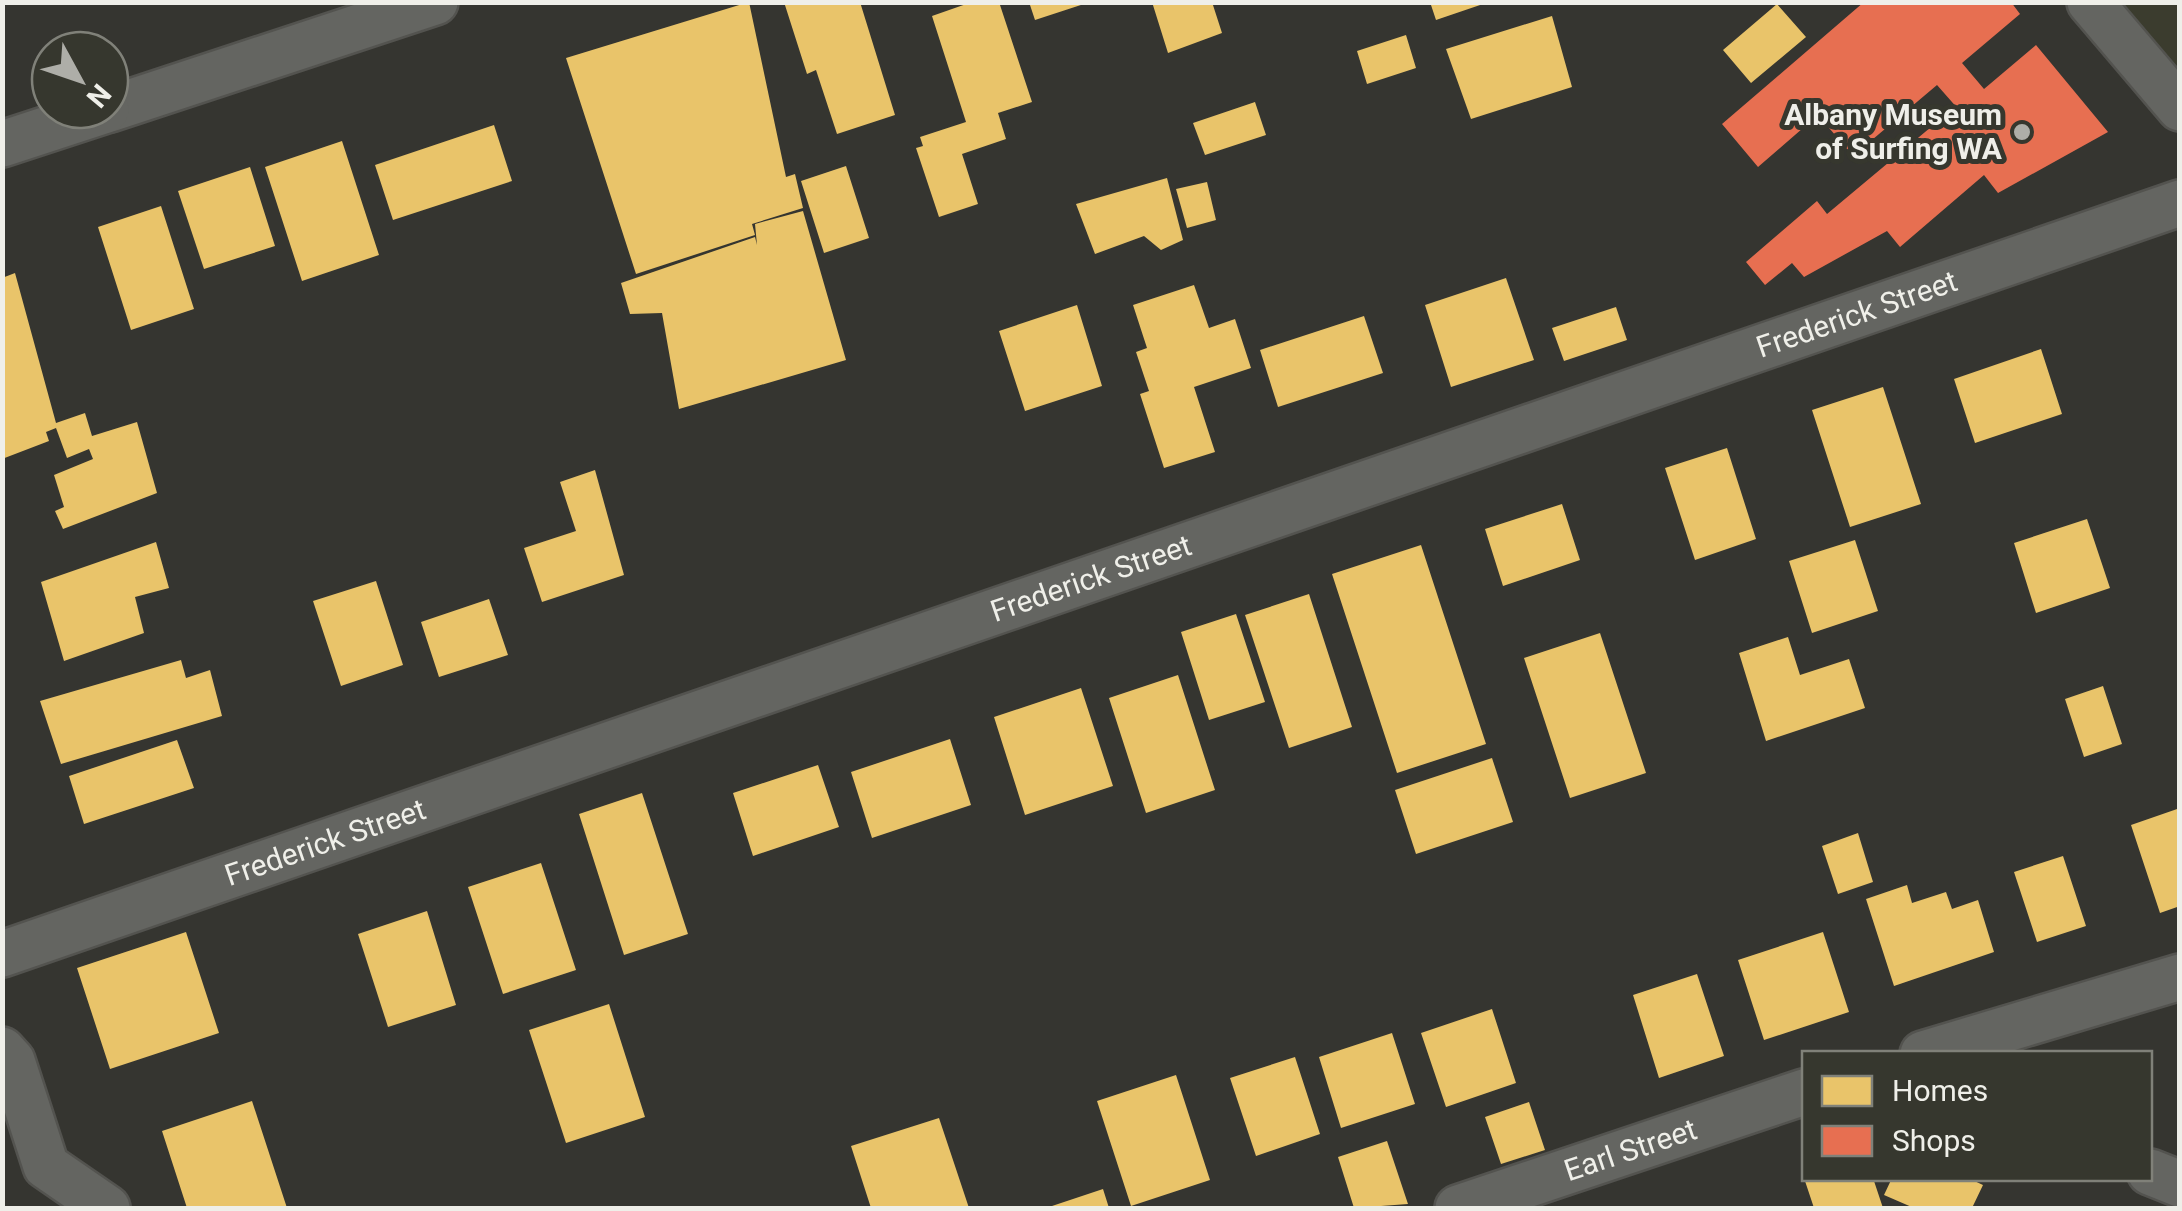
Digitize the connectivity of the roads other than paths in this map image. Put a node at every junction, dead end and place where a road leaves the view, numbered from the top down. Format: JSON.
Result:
{"nodes":[{"id":1,"x":434,"y":2,"type":"edge"},
{"id":2,"x":2090,"y":2,"type":"edge"},
{"id":3,"x":130,"y":102,"type":"edge"},
{"id":4,"x":2180,"y":108,"type":"edge"},
{"id":5,"x":44,"y":130,"type":"edge"},
{"id":6,"x":2,"y":144,"type":"edge"},
{"id":7,"x":2180,"y":203,"type":"edge"},
{"id":8,"x":2,"y":954,"type":"edge"},
{"id":9,"x":2180,"y":976,"type":"edge"},
{"id":10,"x":2,"y":1050,"type":"edge"},
{"id":11,"x":1933,"y":1051,"type":"edge"},
{"id":12,"x":1802,"y":1093,"type":"edge"},
{"id":13,"x":2152,"y":1173,"type":"edge"},
{"id":14,"x":2180,"y":1184,"type":"edge"},
{"id":15,"x":108,"y":1208,"type":"edge"},
{"id":16,"x":1458,"y":1208,"type":"edge"}],
"edges":[{"from":1,"to":3,"type":"street"},
{"from":2,"to":4,"type":"street"},
{"from":5,"to":6,"type":"street"},
{"from":7,"to":8,"type":"street","name":"Frederick Street"},
{"from":9,"to":11,"type":"street"},
{"from":10,"to":15,"type":"street"},
{"from":12,"to":16,"type":"street","name":"Earl Street"},
{"from":13,"to":14,"type":"street"}]}
